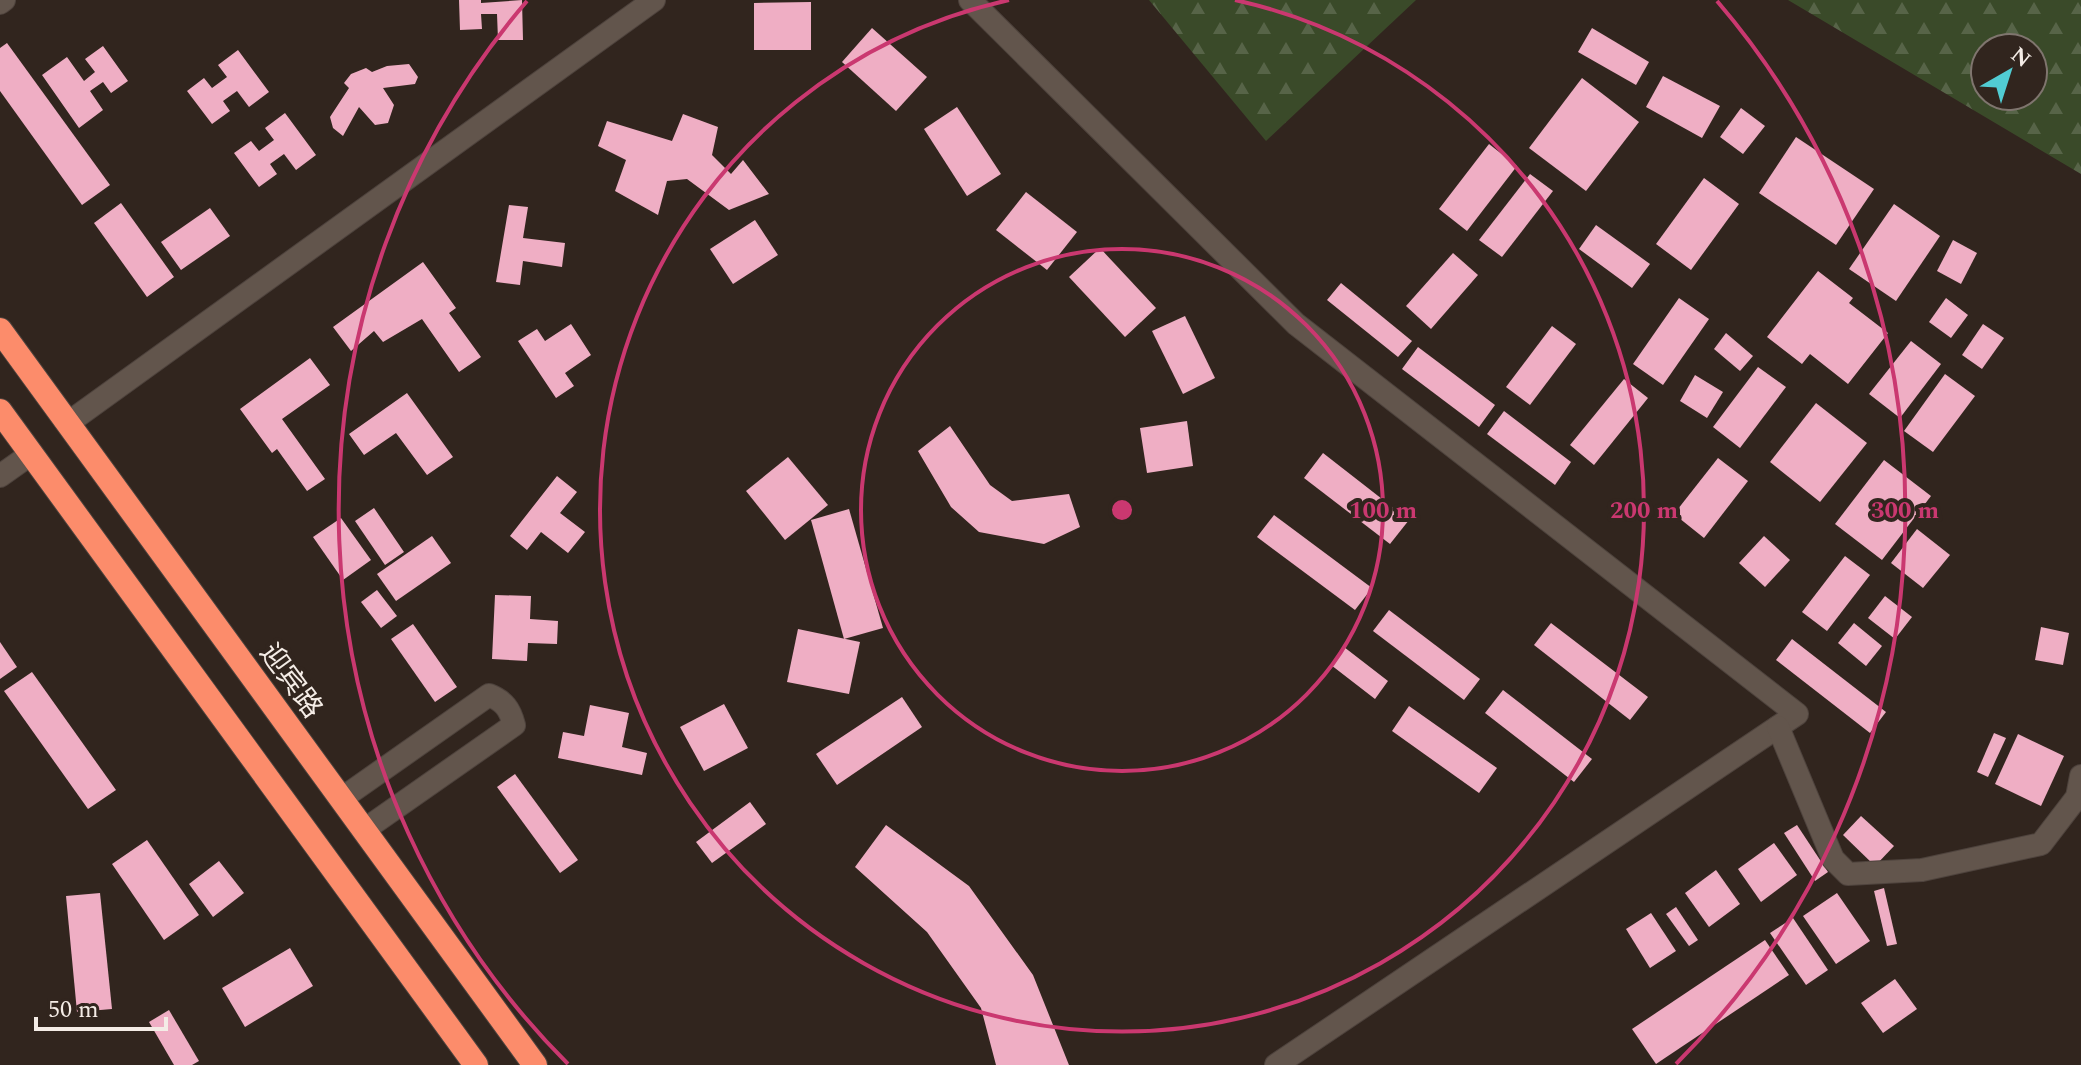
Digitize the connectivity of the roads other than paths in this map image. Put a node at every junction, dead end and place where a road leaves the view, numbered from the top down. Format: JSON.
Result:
{"nodes":[{"id":1,"x":654,"y":0,"type":"edge"},
{"id":2,"x":970,"y":0,"type":"edge"},
{"id":3,"x":0,"y":330,"type":"edge"},
{"id":4,"x":0,"y":411,"type":"edge"},
{"id":5,"x":68,"y":423,"type":"junction"},
{"id":6,"x":31,"y":454,"type":"junction"},
{"id":7,"x":0,"y":476,"type":"edge"},
{"id":8,"x":1778,"y":727,"type":"junction"},
{"id":9,"x":2081,"y":776,"type":"edge"},
{"id":10,"x":341,"y":799,"type":"junction"},
{"id":11,"x":364,"y":830,"type":"junction"},
{"id":12,"x":476,"y":1065,"type":"edge"},
{"id":13,"x":535,"y":1065,"type":"edge"},
{"id":14,"x":1276,"y":1065,"type":"edge"}],
"edges":[{"from":1,"to":5,"type":"street"},
{"from":2,"to":8,"type":"street"},
{"from":3,"to":5,"type":"highway","name":"迎宾路"},
{"from":4,"to":6,"type":"highway"},
{"from":5,"to":10,"type":"highway","name":"迎宾路"},
{"from":6,"to":7,"type":"street"},
{"from":6,"to":12,"type":"highway"},
{"from":8,"to":9,"type":"street"},
{"from":8,"to":14,"type":"street"},
{"from":10,"to":11,"type":"highway","name":"迎宾路"},
{"from":10,"to":11,"type":"street"},
{"from":11,"to":13,"type":"highway","name":"迎宾路"}]}
